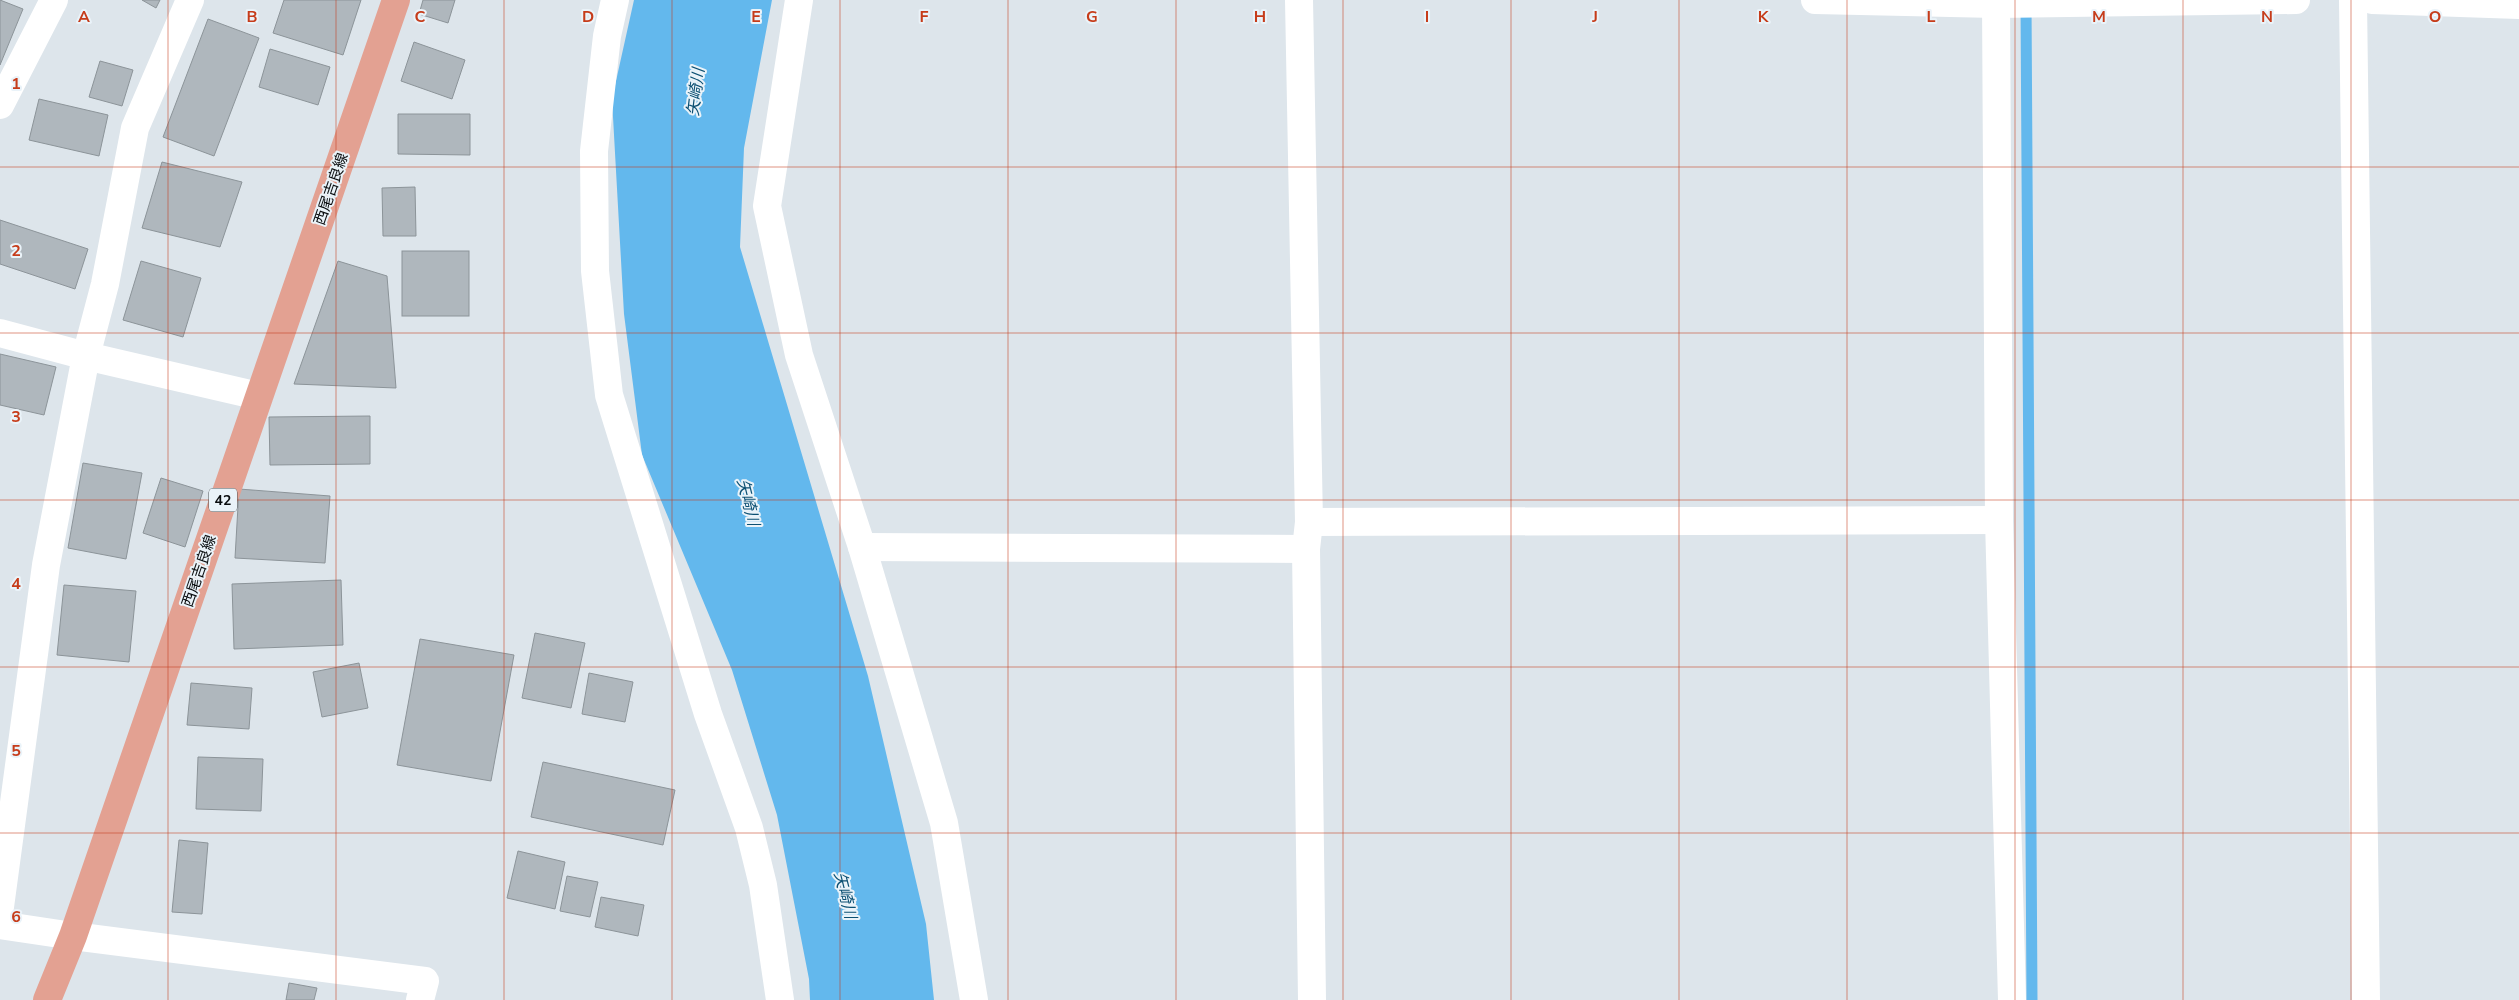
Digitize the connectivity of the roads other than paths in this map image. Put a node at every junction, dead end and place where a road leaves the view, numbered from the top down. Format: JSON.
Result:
{"nodes":[{"id":1,"x":54,"y":0,"type":"edge"},
{"id":2,"x":190,"y":0,"type":"edge"},
{"id":3,"x":396,"y":0,"type":"edge"},
{"id":4,"x":614,"y":0,"type":"edge"},
{"id":5,"x":799,"y":0,"type":"edge"},
{"id":6,"x":1299,"y":0,"type":"edge"},
{"id":7,"x":1815,"y":0,"type":"edge"},
{"id":8,"x":2296,"y":0,"type":"edge"},
{"id":9,"x":2353,"y":0,"type":"edge"},
{"id":10,"x":2372,"y":0,"type":"edge"},
{"id":11,"x":1996,"y":2,"type":"edge"},
{"id":12,"x":2519,"y":5,"type":"edge"},
{"id":13,"x":0,"y":105,"type":"edge"},
{"id":14,"x":0,"y":333,"type":"edge"},
{"id":15,"x":86,"y":356,"type":"junction"},
{"id":16,"x":259,"y":396,"type":"junction"},
{"id":17,"x":1999,"y":520,"type":"junction"},
{"id":18,"x":1309,"y":522,"type":"junction"},
{"id":19,"x":862,"y":547,"type":"junction"},
{"id":20,"x":1306,"y":549,"type":"junction"},
{"id":21,"x":0,"y":907,"type":"edge"},
{"id":22,"x":0,"y":925,"type":"edge"},
{"id":23,"x":73,"y":936,"type":"junction"},
{"id":24,"x":47,"y":1000,"type":"edge"},
{"id":25,"x":420,"y":1000,"type":"edge"},
{"id":26,"x":780,"y":1000,"type":"edge"},
{"id":27,"x":974,"y":1000,"type":"edge"},
{"id":28,"x":1312,"y":1000,"type":"edge"},
{"id":29,"x":2012,"y":1000,"type":"edge"},
{"id":30,"x":2366,"y":1000,"type":"edge"}],
"edges":[{"from":1,"to":13,"type":"street"},
{"from":2,"to":15,"type":"street"},
{"from":3,"to":16,"type":"main road","name":"西尾吉良線","number":"42"},
{"from":4,"to":26,"type":"street"},
{"from":5,"to":19,"type":"street"},
{"from":6,"to":18,"type":"street"},
{"from":7,"to":11,"type":"street"},
{"from":8,"to":11,"type":"street"},
{"from":9,"to":30,"type":"street"},
{"from":10,"to":12,"type":"street"},
{"from":11,"to":17,"type":"street"},
{"from":14,"to":15,"type":"street"},
{"from":15,"to":16,"type":"street"},
{"from":15,"to":21,"type":"street"},
{"from":16,"to":23,"type":"main road","name":"西尾吉良線","number":"42"},
{"from":17,"to":18,"type":"street"},
{"from":17,"to":29,"type":"street"},
{"from":18,"to":20,"type":"street"},
{"from":19,"to":20,"type":"street"},
{"from":19,"to":27,"type":"street"},
{"from":20,"to":28,"type":"street"},
{"from":22,"to":23,"type":"street"},
{"from":23,"to":24,"type":"main road","name":"西尾吉良線","number":"42"},
{"from":23,"to":25,"type":"street"}]}
